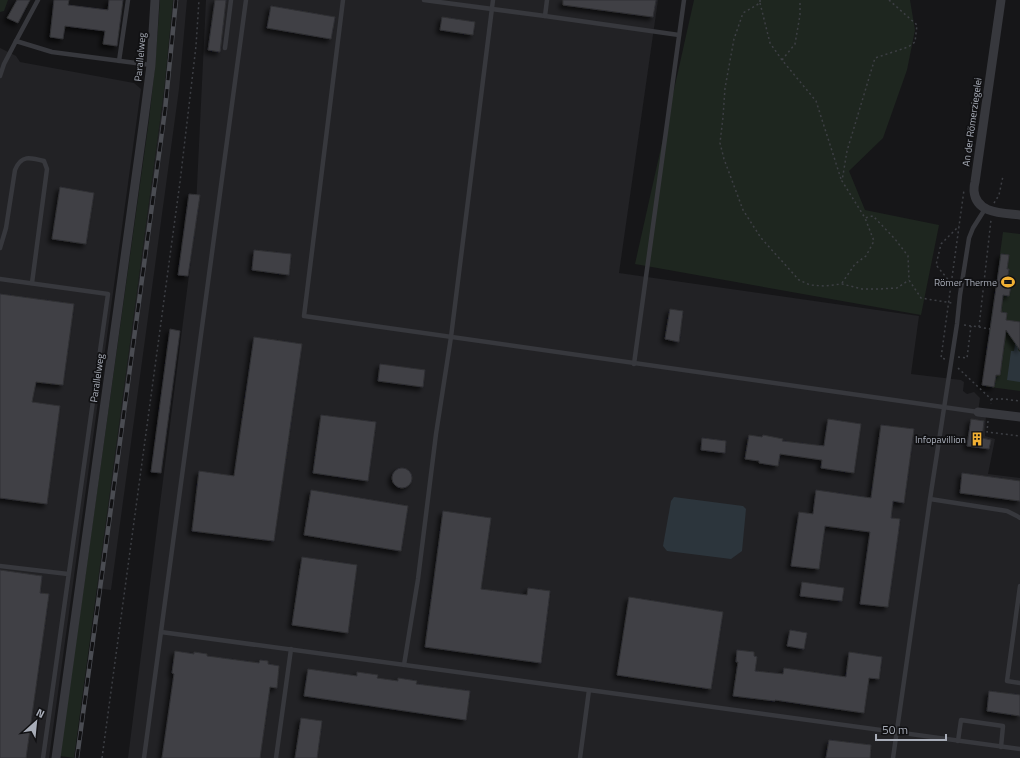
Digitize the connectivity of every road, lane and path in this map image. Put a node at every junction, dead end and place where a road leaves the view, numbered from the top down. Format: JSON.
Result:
{"nodes":[{"id":1,"x":38,"y":0,"type":"edge"},
{"id":2,"x":128,"y":0,"type":"edge"},
{"id":3,"x":156,"y":0,"type":"edge"},
{"id":4,"x":198,"y":0,"type":"edge"},
{"id":5,"x":231,"y":0,"type":"edge"},
{"id":6,"x":246,"y":0,"type":"edge"},
{"id":7,"x":343,"y":0,"type":"edge"},
{"id":8,"x":425,"y":0,"type":"edge"},
{"id":9,"x":493,"y":0,"type":"edge"},
{"id":10,"x":547,"y":0,"type":"edge"},
{"id":11,"x":684,"y":0,"type":"edge"},
{"id":12,"x":760,"y":0,"type":"edge"},
{"id":13,"x":800,"y":0,"type":"edge"},
{"id":14,"x":889,"y":0,"type":"edge"},
{"id":15,"x":1001,"y":0,"type":"edge"},
{"id":16,"x":760,"y":3,"type":"junction"},
{"id":17,"x":492,"y":9,"type":"junction"},
{"id":18,"x":545,"y":16,"type":"junction"},
{"id":19,"x":679,"y":35,"type":"junction"},
{"id":20,"x":16,"y":41,"type":"junction"},
{"id":21,"x":225,"y":48,"type":"dead end"},
{"id":22,"x":782,"y":60,"type":"junction"},
{"id":23,"x":119,"y":61,"type":"junction"},
{"id":24,"x":151,"y":65,"type":"junction"},
{"id":25,"x":0,"y":76,"type":"edge"},
{"id":26,"x":1003,"y":176,"type":"dead end"},
{"id":27,"x":842,"y":181,"type":"junction"},
{"id":28,"x":988,"y":210,"type":"junction"},
{"id":29,"x":1020,"y":215,"type":"edge"},
{"id":30,"x":865,"y":218,"type":"junction"},
{"id":31,"x":959,"y":226,"type":"dead end"},
{"id":32,"x":0,"y":248,"type":"edge"},
{"id":33,"x":0,"y":279,"type":"edge"},
{"id":34,"x":908,"y":280,"type":"junction"},
{"id":35,"x":32,"y":283,"type":"junction"},
{"id":36,"x":842,"y":284,"type":"junction"},
{"id":37,"x":952,"y":284,"type":"dead end"},
{"id":38,"x":959,"y":304,"type":"junction"},
{"id":39,"x":957,"y":324,"type":"junction"},
{"id":40,"x":971,"y":326,"type":"junction"},
{"id":41,"x":979,"y":327,"type":"junction"},
{"id":42,"x":990,"y":329,"type":"dead end"},
{"id":43,"x":450,"y":337,"type":"junction"},
{"id":44,"x":951,"y":362,"type":"junction"},
{"id":45,"x":634,"y":364,"type":"junction"},
{"id":46,"x":956,"y":365,"type":"junction"},
{"id":47,"x":991,"y":399,"type":"junction"},
{"id":48,"x":1020,"y":401,"type":"edge"},
{"id":49,"x":944,"y":407,"type":"junction"},
{"id":50,"x":978,"y":412,"type":"joint"},
{"id":51,"x":989,"y":413,"type":"junction"},
{"id":52,"x":1020,"y":417,"type":"edge"},
{"id":53,"x":1020,"y":436,"type":"edge"},
{"id":54,"x":930,"y":499,"type":"junction"},
{"id":55,"x":1020,"y":518,"type":"edge"},
{"id":56,"x":0,"y":566,"type":"edge"},
{"id":57,"x":68,"y":574,"type":"junction"},
{"id":58,"x":1020,"y":586,"type":"edge"},
{"id":59,"x":161,"y":632,"type":"junction"},
{"id":60,"x":291,"y":649,"type":"junction"},
{"id":61,"x":404,"y":664,"type":"junction"},
{"id":62,"x":1020,"y":683,"type":"edge"},
{"id":63,"x":590,"y":690,"type":"junction"},
{"id":64,"x":897,"y":733,"type":"junction"},
{"id":65,"x":958,"y":741,"type":"junction"},
{"id":66,"x":1001,"y":747,"type":"junction"},
{"id":67,"x":1020,"y":749,"type":"edge"},
{"id":68,"x":43,"y":758,"type":"edge"},
{"id":69,"x":56,"y":758,"type":"edge"},
{"id":70,"x":102,"y":758,"type":"edge"},
{"id":71,"x":144,"y":758,"type":"edge"},
{"id":72,"x":276,"y":758,"type":"edge"},
{"id":73,"x":580,"y":758,"type":"edge"},
{"id":74,"x":894,"y":758,"type":"edge"}],
"edges":[{"from":1,"to":20,"type":"lane"},
{"from":2,"to":23,"type":"lane"},
{"from":3,"to":24,"type":"street","name":"Parallelweg"},
{"from":4,"to":70,"type":"path"},
{"from":5,"to":21,"type":"lane"},
{"from":6,"to":59,"type":"lane"},
{"from":7,"to":43,"type":"lane"},
{"from":8,"to":17,"type":"lane"},
{"from":9,"to":17,"type":"lane"},
{"from":10,"to":18,"type":"lane"},
{"from":11,"to":19,"type":"lane"},
{"from":12,"to":16,"type":"path"},
{"from":13,"to":22,"type":"path"},
{"from":14,"to":27,"type":"path"},
{"from":15,"to":28,"type":"street","name":"An der Römerziegelei"},
{"from":16,"to":22,"type":"path"},
{"from":16,"to":36,"type":"path"},
{"from":17,"to":18,"type":"lane"},
{"from":17,"to":43,"type":"lane"},
{"from":18,"to":19,"type":"lane"},
{"from":19,"to":45,"type":"lane"},
{"from":20,"to":23,"type":"lane"},
{"from":20,"to":25,"type":"lane"},
{"from":22,"to":27,"type":"path"},
{"from":23,"to":24,"type":"lane"},
{"from":24,"to":69,"type":"street","name":"Parallelweg"},
{"from":26,"to":28,"type":"path"},
{"from":27,"to":30,"type":"path"},
{"from":28,"to":29,"type":"street"},
{"from":28,"to":38,"type":"lane"},
{"from":28,"to":41,"type":"path"},
{"from":30,"to":34,"type":"path"},
{"from":30,"to":36,"type":"path"},
{"from":31,"to":37,"type":"path"},
{"from":32,"to":35,"type":"lane"},
{"from":33,"to":35,"type":"lane"},
{"from":34,"to":36,"type":"path"},
{"from":34,"to":38,"type":"path"},
{"from":35,"to":57,"type":"lane"},
{"from":38,"to":39,"type":"lane"},
{"from":39,"to":40,"type":"path"},
{"from":39,"to":44,"type":"lane"},
{"from":40,"to":41,"type":"path"},
{"from":40,"to":46,"type":"path"},
{"from":41,"to":42,"type":"path"},
{"from":43,"to":45,"type":"lane"},
{"from":43,"to":61,"type":"lane"},
{"from":44,"to":46,"type":"path"},
{"from":44,"to":49,"type":"lane"},
{"from":45,"to":49,"type":"lane"},
{"from":46,"to":47,"type":"path"},
{"from":47,"to":48,"type":"path"},
{"from":47,"to":51,"type":"path"},
{"from":49,"to":50,"type":"lane"},
{"from":49,"to":54,"type":"lane"},
{"from":50,"to":51,"type":"street"},
{"from":51,"to":52,"type":"street"},
{"from":51,"to":53,"type":"path"},
{"from":54,"to":55,"type":"lane"},
{"from":54,"to":64,"type":"lane"},
{"from":56,"to":57,"type":"lane"},
{"from":57,"to":68,"type":"lane"},
{"from":58,"to":62,"type":"lane"},
{"from":59,"to":60,"type":"lane"},
{"from":59,"to":71,"type":"lane"},
{"from":60,"to":61,"type":"lane"},
{"from":60,"to":72,"type":"lane"},
{"from":61,"to":63,"type":"lane"},
{"from":63,"to":64,"type":"lane"},
{"from":63,"to":73,"type":"lane"},
{"from":64,"to":65,"type":"lane"},
{"from":64,"to":74,"type":"lane"},
{"from":65,"to":66,"type":"lane"},
{"from":65,"to":66,"type":"lane"},
{"from":66,"to":67,"type":"lane"}]}
